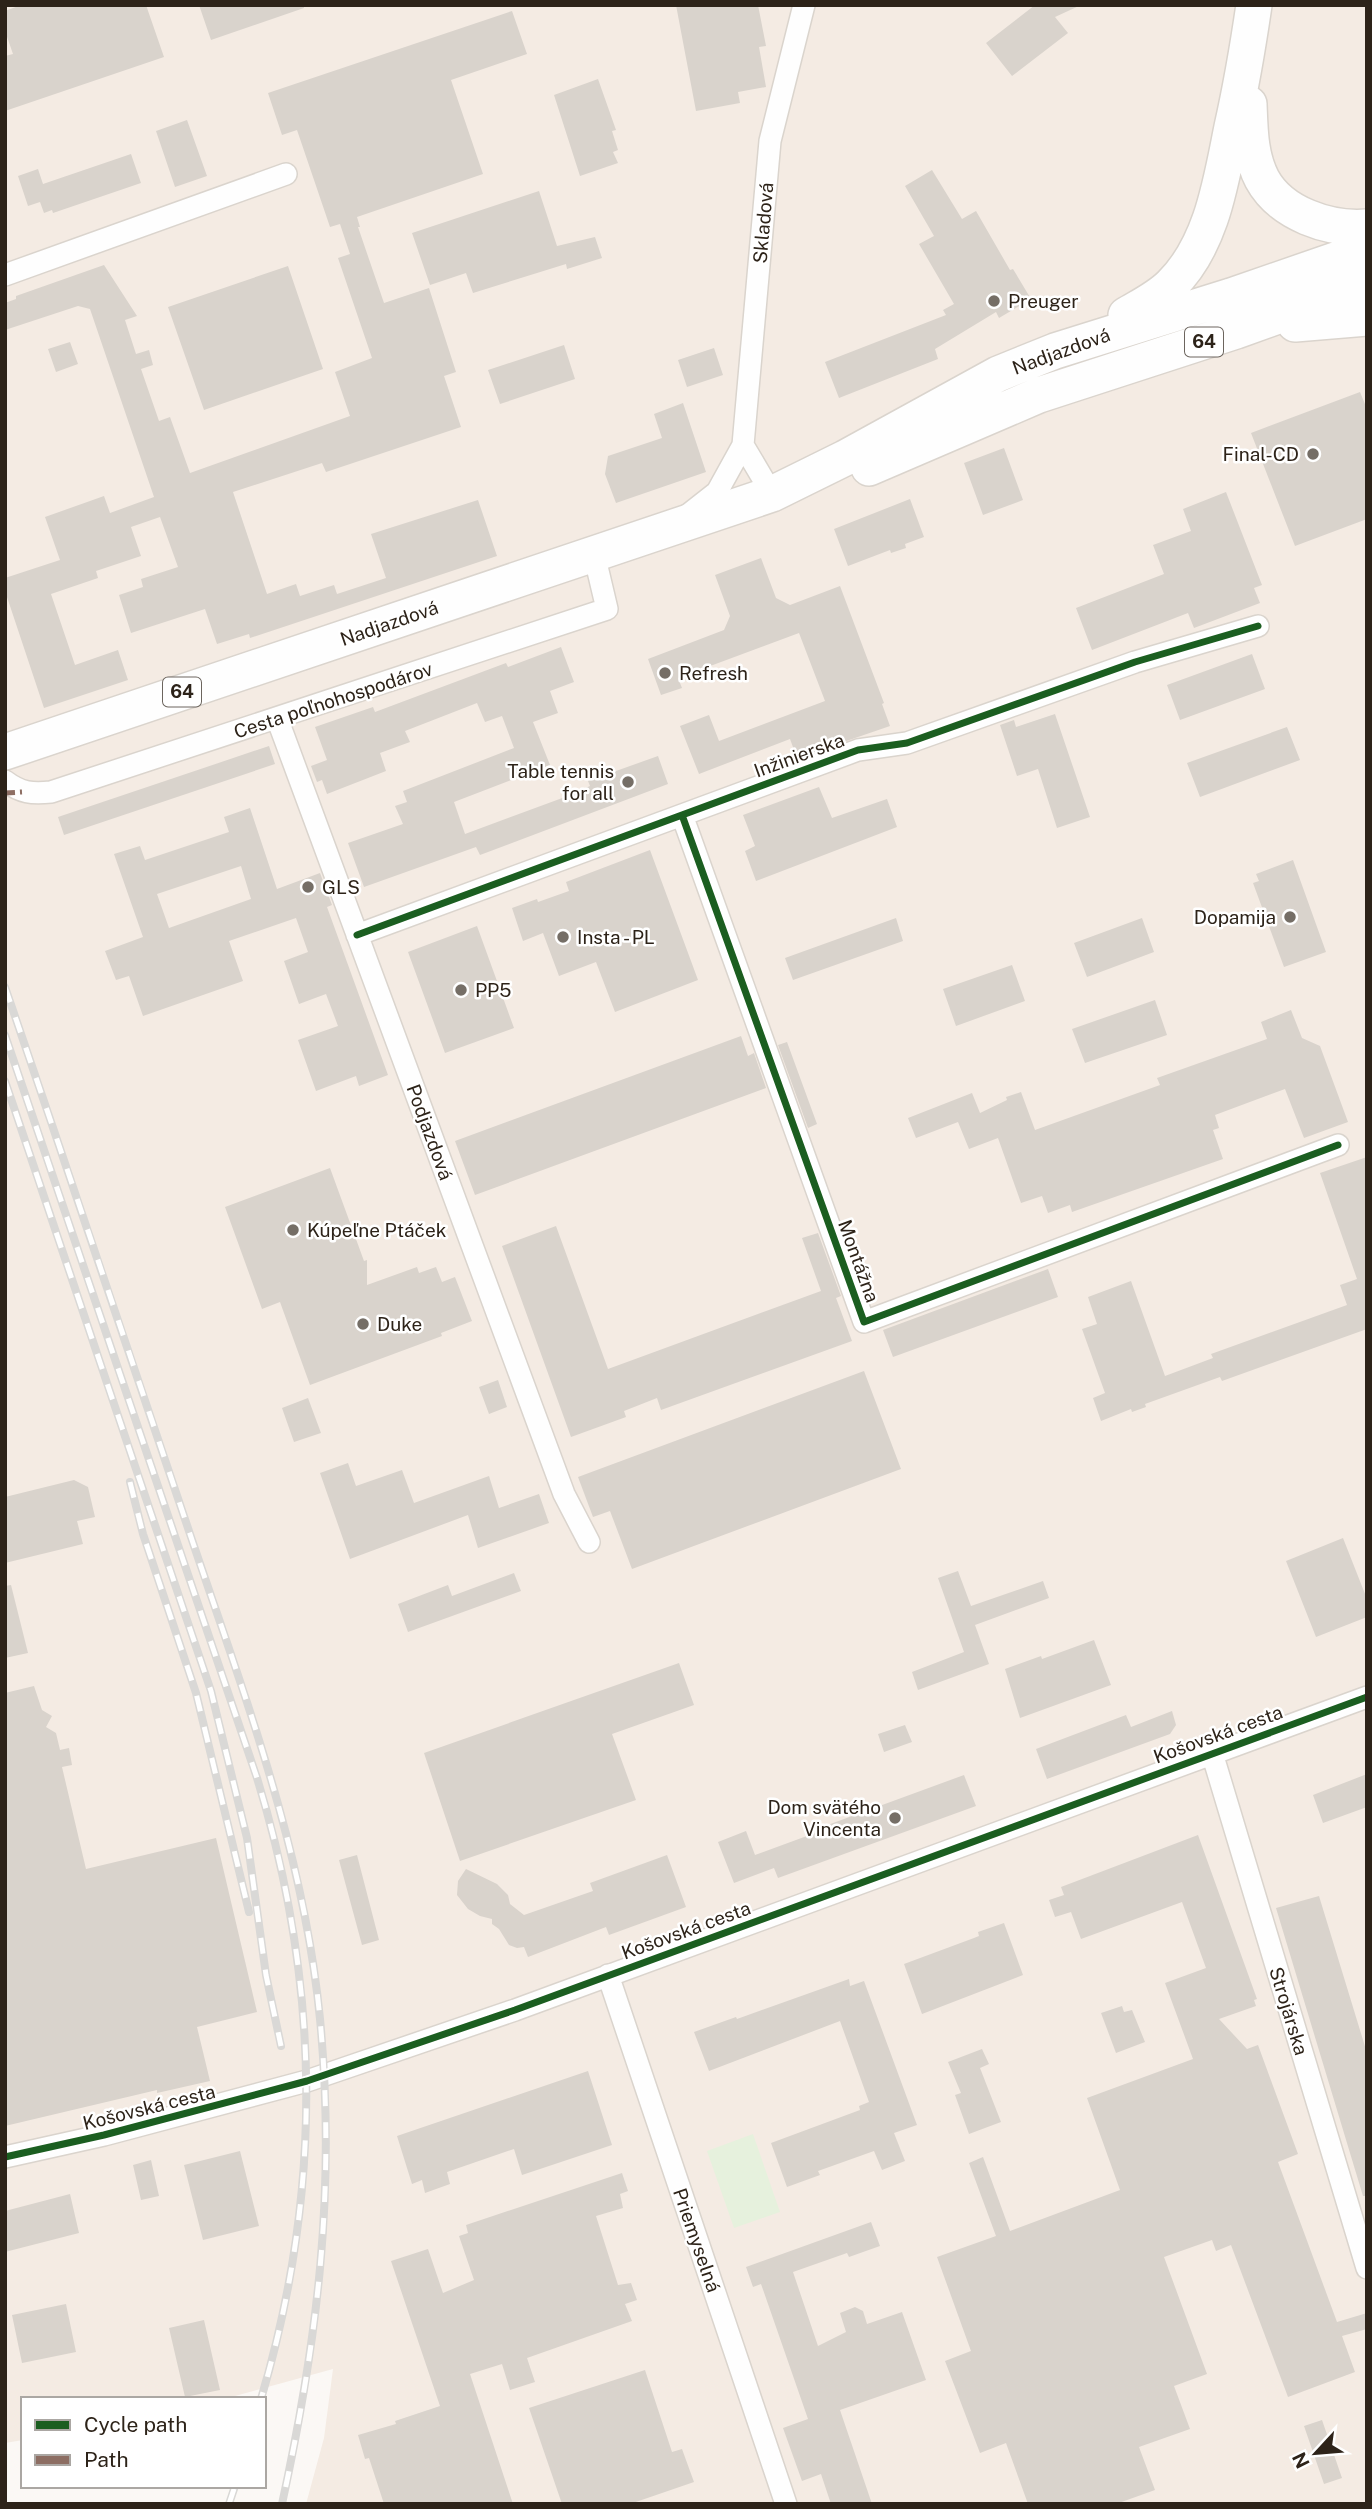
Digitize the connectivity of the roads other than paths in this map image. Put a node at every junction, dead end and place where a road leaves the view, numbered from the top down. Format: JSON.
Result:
{"nodes":[{"id":1,"x":804,"y":5,"type":"edge"},
{"id":2,"x":1254,"y":5,"type":"edge"},
{"id":3,"x":1247,"y":55,"type":"junction"},
{"id":4,"x":286,"y":174,"type":"dead end"},
{"id":5,"x":1367,"y":227,"type":"edge"},
{"id":6,"x":1367,"y":249,"type":"edge"},
{"id":7,"x":5,"y":275,"type":"edge"},
{"id":8,"x":1367,"y":284,"type":"edge"},
{"id":9,"x":1367,"y":318,"type":"edge"},
{"id":10,"x":1236,"y":331,"type":"junction"},
{"id":11,"x":1055,"y":351,"type":"junction"},
{"id":12,"x":743,"y":445,"type":"junction"},
{"id":13,"x":772,"y":494,"type":"junction"},
{"id":14,"x":672,"y":527,"type":"junction"},
{"id":15,"x":594,"y":554,"type":"junction"},
{"id":16,"x":1258,"y":626,"type":"dead end"},
{"id":17,"x":277,"y":718,"type":"junction"},
{"id":18,"x":5,"y":752,"type":"edge"},
{"id":19,"x":5,"y":781,"type":"edge"},
{"id":20,"x":682,"y":815,"type":"junction"},
{"id":21,"x":357,"y":935,"type":"junction"},
{"id":22,"x":1338,"y":1145,"type":"dead end"},
{"id":23,"x":589,"y":1542,"type":"dead end"},
{"id":24,"x":1367,"y":1697,"type":"edge"},
{"id":25,"x":1212,"y":1754,"type":"junction"},
{"id":26,"x":608,"y":1975,"type":"junction"},
{"id":27,"x":5,"y":2157,"type":"edge"},
{"id":28,"x":1367,"y":2268,"type":"edge"},
{"id":29,"x":786,"y":2504,"type":"edge"}],
"edges":[{"from":1,"to":12,"type":"street","name":"Skladová"},
{"from":2,"to":3,"type":"main road"},
{"from":3,"to":5,"type":"main road"},
{"from":3,"to":11,"type":"main road"},
{"from":4,"to":7,"type":"street"},
{"from":6,"to":11,"type":"main road","name":"Nadjazdová","number":"64"},
{"from":8,"to":10,"type":"main road","name":"Nadjazdová","number":"64"},
{"from":9,"to":10,"type":"main road"},
{"from":10,"to":13,"type":"main road","name":"Nadjazdová","number":"64"},
{"from":11,"to":13,"type":"main road","name":"Nadjazdová","number":"64"},
{"from":12,"to":13,"type":"street"},
{"from":12,"to":14,"type":"street","name":"Skladová"},
{"from":13,"to":14,"type":"main road","name":"Nadjazdová","number":"64"},
{"from":14,"to":15,"type":"main road","name":"Nadjazdová","number":"64"},
{"from":15,"to":17,"type":"street","name":"Cesta poľnohospodárov"},
{"from":15,"to":18,"type":"main road","name":"Nadjazdová","number":"64"},
{"from":16,"to":20,"type":"street","name":"Inžinierska"},
{"from":17,"to":19,"type":"street","name":"Cesta poľnohospodárov"},
{"from":17,"to":21,"type":"street","name":"Podjazdová"},
{"from":20,"to":21,"type":"street","name":"Inžinierska"},
{"from":20,"to":22,"type":"street","name":"Montážna"},
{"from":21,"to":23,"type":"street","name":"Podjazdová"},
{"from":24,"to":25,"type":"street","name":"Košovská cesta"},
{"from":25,"to":26,"type":"street","name":"Košovská cesta"},
{"from":25,"to":28,"type":"street","name":"Strojárska"},
{"from":26,"to":27,"type":"street","name":"Košovská cesta"},
{"from":26,"to":29,"type":"street","name":"Priemyselná"}]}
